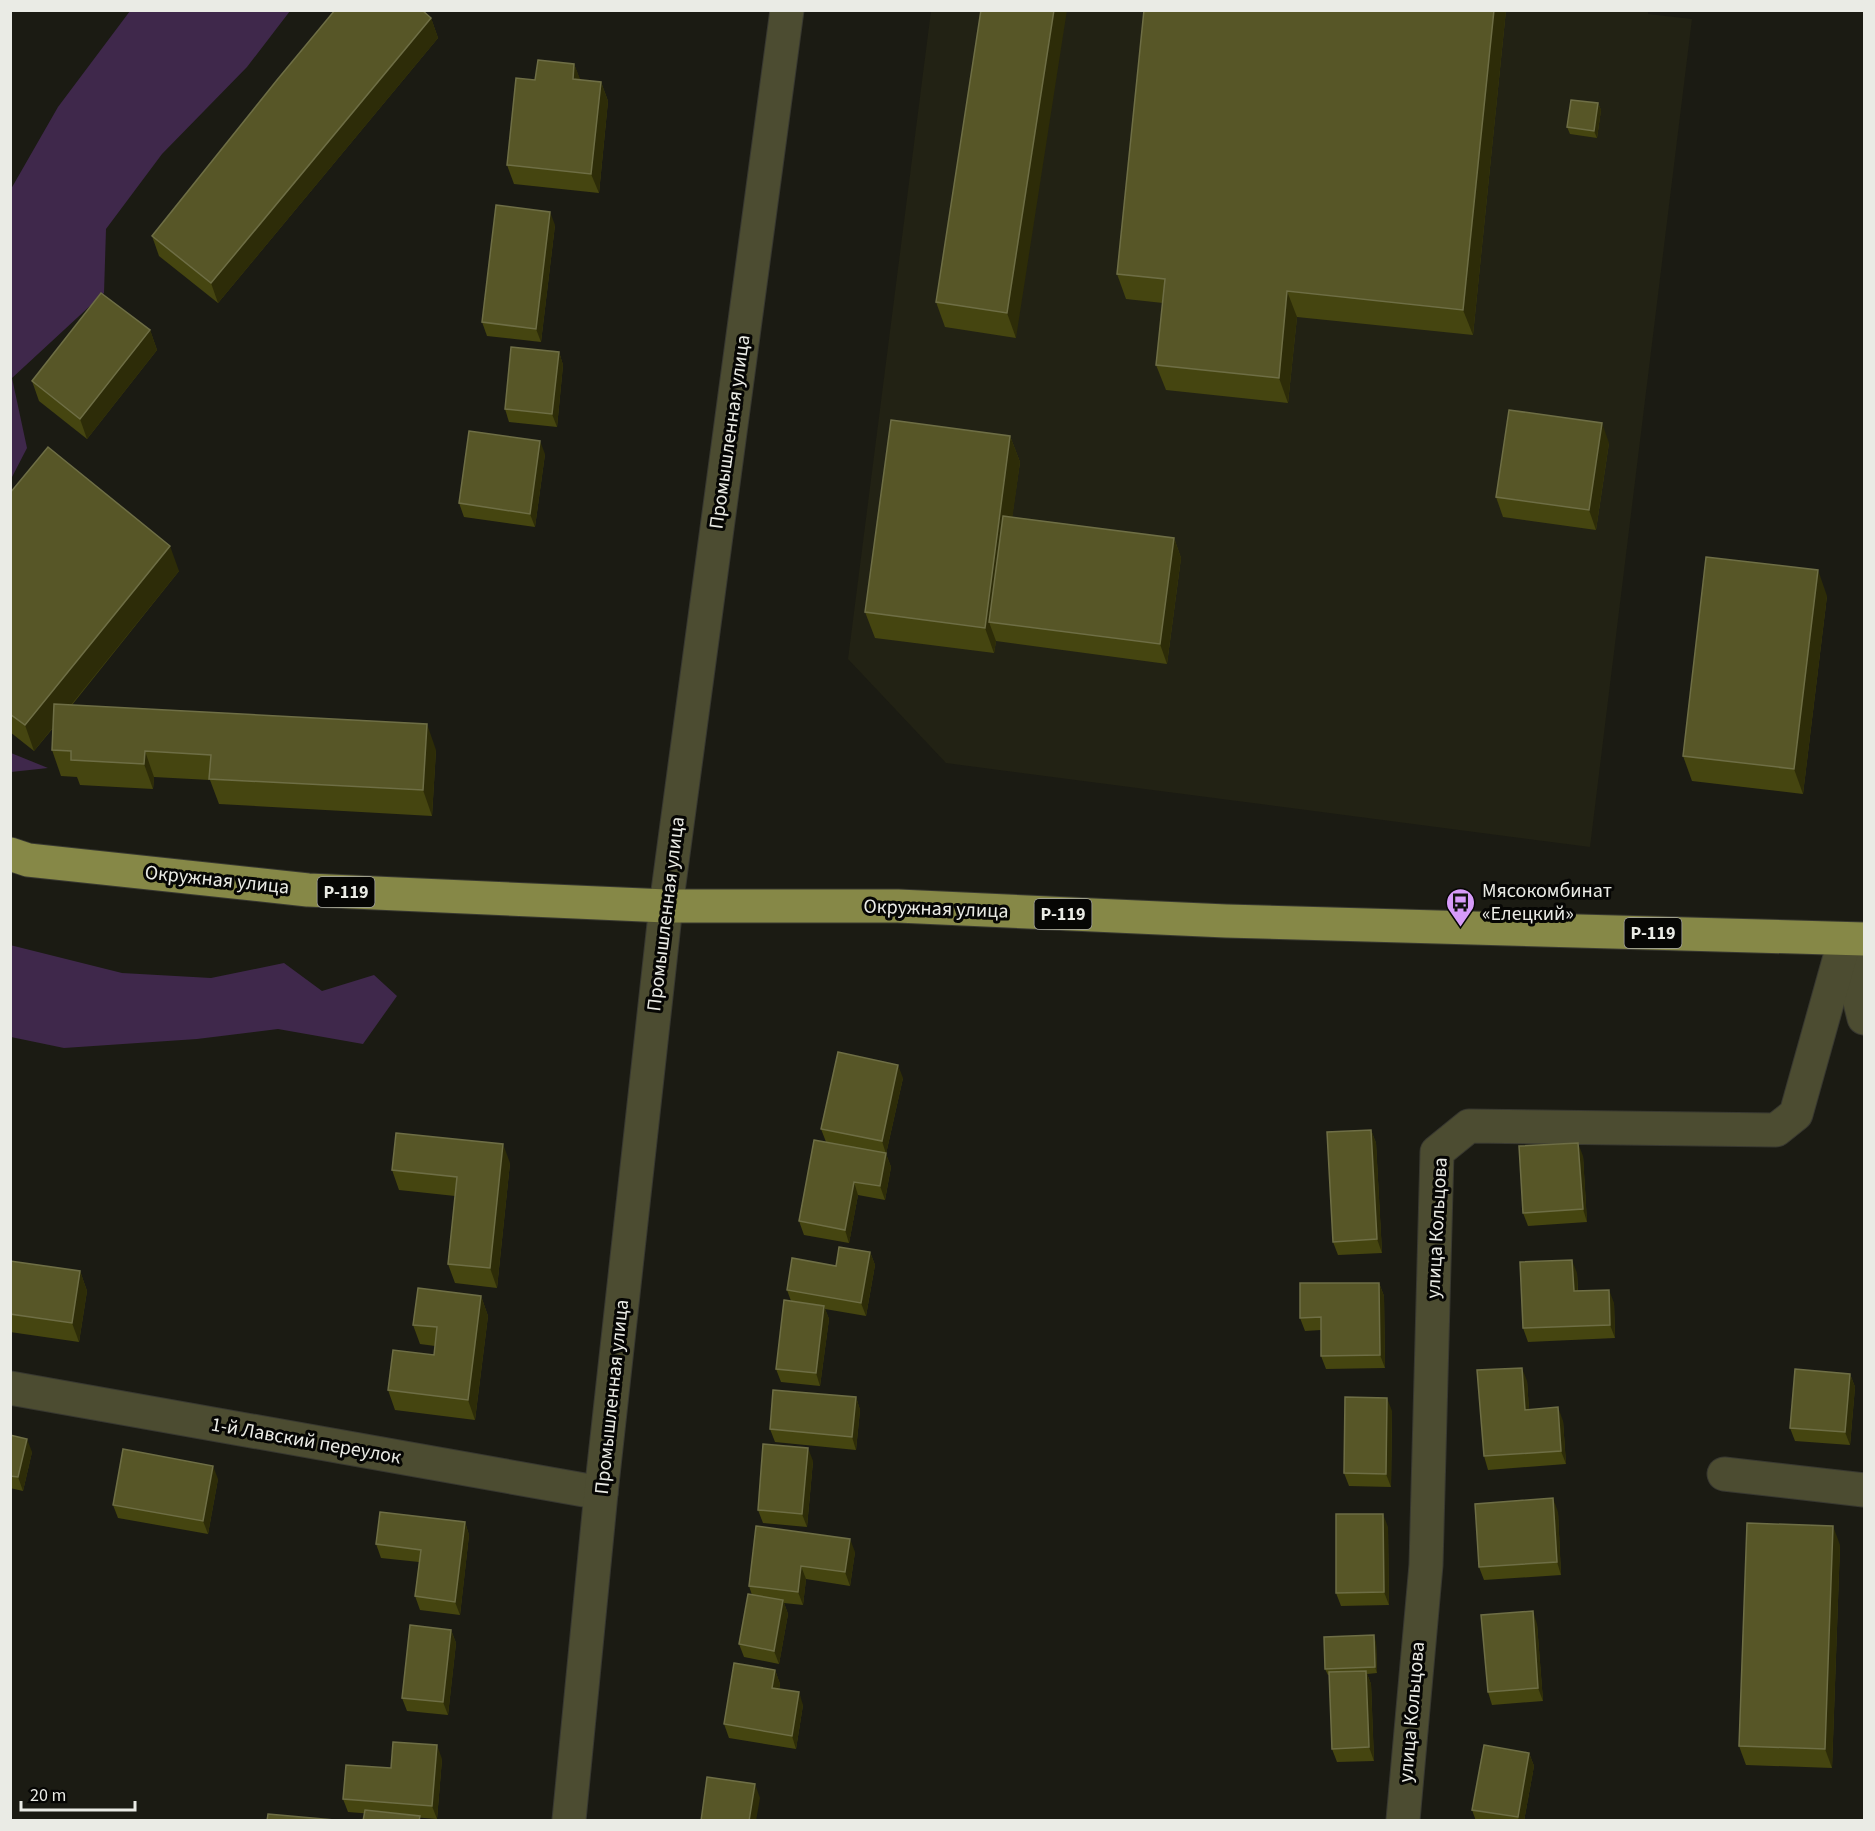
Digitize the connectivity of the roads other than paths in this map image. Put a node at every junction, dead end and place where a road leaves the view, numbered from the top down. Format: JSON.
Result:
{"nodes":[{"id":1,"x":787,"y":10,"type":"edge"},
{"id":2,"x":10,"y":854,"type":"edge"},
{"id":3,"x":666,"y":906,"type":"junction"},
{"id":4,"x":1855,"y":939,"type":"edge"},
{"id":5,"x":1864,"y":1018,"type":"edge"},
{"id":6,"x":10,"y":1388,"type":"edge"},
{"id":7,"x":1724,"y":1474,"type":"dead end"},
{"id":8,"x":1864,"y":1490,"type":"edge"},
{"id":9,"x":601,"y":1493,"type":"junction"},
{"id":10,"x":569,"y":1821,"type":"edge"},
{"id":11,"x":1403,"y":1821,"type":"edge"}],
"edges":[{"from":1,"to":3,"type":"street","name":"Промышленная улица"},
{"from":2,"to":3,"type":"highway","name":"Окружная улица","number":"Р-119"},
{"from":3,"to":4,"type":"highway","name":"Окружная улица","number":"Р-119"},
{"from":3,"to":9,"type":"street","name":"Промышленная улица"},
{"from":4,"to":5,"type":"street"},
{"from":4,"to":11,"type":"street","name":"улица Кольцова"},
{"from":6,"to":9,"type":"street","name":"1-й Лавский переулок"},
{"from":7,"to":8,"type":"street"},
{"from":9,"to":10,"type":"street","name":"Промышленная улица"}]}
